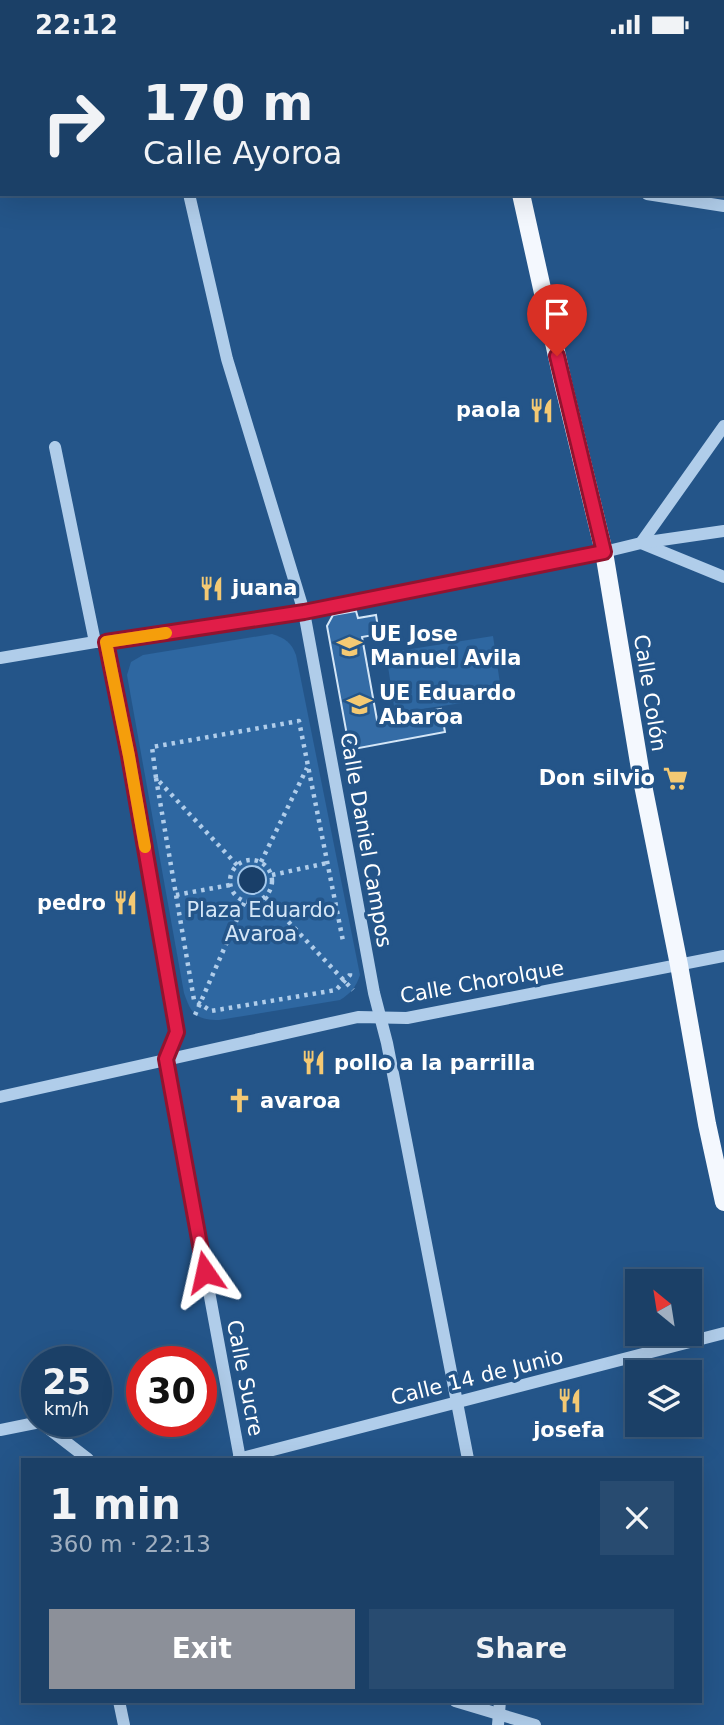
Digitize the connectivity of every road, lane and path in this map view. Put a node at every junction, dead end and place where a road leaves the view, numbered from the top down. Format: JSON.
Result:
{"nodes":[{"id":1,"x":188,"y":196,"type":"edge"},
{"id":2,"x":521,"y":196,"type":"edge"},
{"id":3,"x":660,"y":196,"type":"edge"},
{"id":4,"x":724,"y":206,"type":"edge"},
{"id":5,"x":724,"y":426,"type":"edge"},
{"id":6,"x":55,"y":447,"type":"dead end"},
{"id":7,"x":724,"y":531,"type":"edge"},
{"id":8,"x":641,"y":543,"type":"junction"},
{"id":9,"x":604,"y":552,"type":"junction"},
{"id":10,"x":724,"y":576,"type":"edge"},
{"id":11,"x":304,"y":612,"type":"junction"},
{"id":12,"x":100,"y":642,"type":"junction"},
{"id":13,"x":0,"y":658,"type":"edge"},
{"id":14,"x":307,"y":768,"type":"junction"},
{"id":15,"x":156,"y":778,"type":"junction"},
{"id":16,"x":261,"y":862,"type":"junction"},
{"id":17,"x":327,"y":863,"type":"junction"},
{"id":18,"x":237,"y":866,"type":"junction"},
{"id":19,"x":272,"y":876,"type":"junction"},
{"id":20,"x":231,"y":885,"type":"junction"},
{"id":21,"x":176,"y":895,"type":"junction"},
{"id":22,"x":265,"y":897,"type":"junction"},
{"id":23,"x":245,"y":901,"type":"junction"},
{"id":24,"x":345,"y":950,"type":"dead end"},
{"id":25,"x":724,"y":956,"type":"edge"},
{"id":26,"x":348,"y":963,"type":"dead end"},
{"id":27,"x":678,"y":965,"type":"junction"},
{"id":28,"x":345,"y":982,"type":"junction"},
{"id":29,"x":353,"y":990,"type":"dead end"},
{"id":30,"x":200,"y":1004,"type":"junction"},
{"id":31,"x":195,"y":1015,"type":"dead end"},
{"id":32,"x":381,"y":1018,"type":"junction"},
{"id":33,"x":166,"y":1059,"type":"junction"},
{"id":34,"x":0,"y":1097,"type":"edge"},
{"id":35,"x":724,"y":1202,"type":"edge"},
{"id":36,"x":724,"y":1333,"type":"edge"},
{"id":37,"x":457,"y":1401,"type":"junction"},
{"id":38,"x":0,"y":1430,"type":"edge"},
{"id":39,"x":87,"y":1458,"type":"edge"},
{"id":40,"x":239,"y":1458,"type":"edge"},
{"id":41,"x":243,"y":1458,"type":"edge"},
{"id":42,"x":468,"y":1458,"type":"edge"},
{"id":43,"x":119,"y":1703,"type":"edge"},
{"id":44,"x":462,"y":1703,"type":"edge"},
{"id":45,"x":500,"y":1703,"type":"edge"},
{"id":46,"x":124,"y":1725,"type":"edge"},
{"id":47,"x":498,"y":1725,"type":"edge"},
{"id":48,"x":535,"y":1725,"type":"edge"}],
"edges":[{"from":1,"to":11,"type":"street","name":"Calle Daniel Campos"},
{"from":2,"to":9,"type":"main road","name":"Calle Colón"},
{"from":3,"to":4,"type":"street"},
{"from":5,"to":8,"type":"street"},
{"from":6,"to":12,"type":"street","name":"Calle Sucre"},
{"from":7,"to":8,"type":"street"},
{"from":8,"to":9,"type":"street"},
{"from":8,"to":10,"type":"street"},
{"from":9,"to":11,"type":"street"},
{"from":9,"to":27,"type":"main road","name":"Calle Colón"},
{"from":11,"to":12,"type":"street"},
{"from":11,"to":32,"type":"street","name":"Calle Daniel Campos"},
{"from":12,"to":13,"type":"street"},
{"from":12,"to":33,"type":"street","name":"Calle Sucre"},
{"from":14,"to":15,"type":"path"},
{"from":14,"to":16,"type":"path"},
{"from":14,"to":17,"type":"path"},
{"from":15,"to":18,"type":"path"},
{"from":15,"to":21,"type":"path"},
{"from":16,"to":18,"type":"path"},
{"from":16,"to":19,"type":"path"},
{"from":17,"to":19,"type":"path"},
{"from":17,"to":24,"type":"path"},
{"from":18,"to":20,"type":"path"},
{"from":19,"to":22,"type":"path"},
{"from":20,"to":21,"type":"path"},
{"from":20,"to":23,"type":"path"},
{"from":21,"to":30,"type":"path"},
{"from":22,"to":23,"type":"path"},
{"from":22,"to":28,"type":"path"},
{"from":23,"to":30,"type":"path"},
{"from":25,"to":27,"type":"street","name":"Calle Chorolque"},
{"from":26,"to":28,"type":"path"},
{"from":27,"to":32,"type":"street","name":"Calle Chorolque"},
{"from":27,"to":35,"type":"main road","name":"Calle Colón"},
{"from":28,"to":29,"type":"path"},
{"from":28,"to":30,"type":"path"},
{"from":30,"to":31,"type":"path"},
{"from":32,"to":33,"type":"street","name":"Calle Chorolque"},
{"from":32,"to":37,"type":"street","name":"Calle Daniel Campos"},
{"from":33,"to":34,"type":"street","name":"Calle Chorolque"},
{"from":33,"to":40,"type":"street","name":"Calle Sucre"},
{"from":36,"to":37,"type":"street","name":"Calle 14 de Junio"},
{"from":37,"to":41,"type":"street","name":"Calle 14 de Junio"},
{"from":37,"to":42,"type":"street","name":"Calle Daniel Campos"},
{"from":38,"to":39,"type":"street"},
{"from":43,"to":46,"type":"street"},
{"from":44,"to":48,"type":"street"},
{"from":45,"to":47,"type":"street","bridge":true}]}
